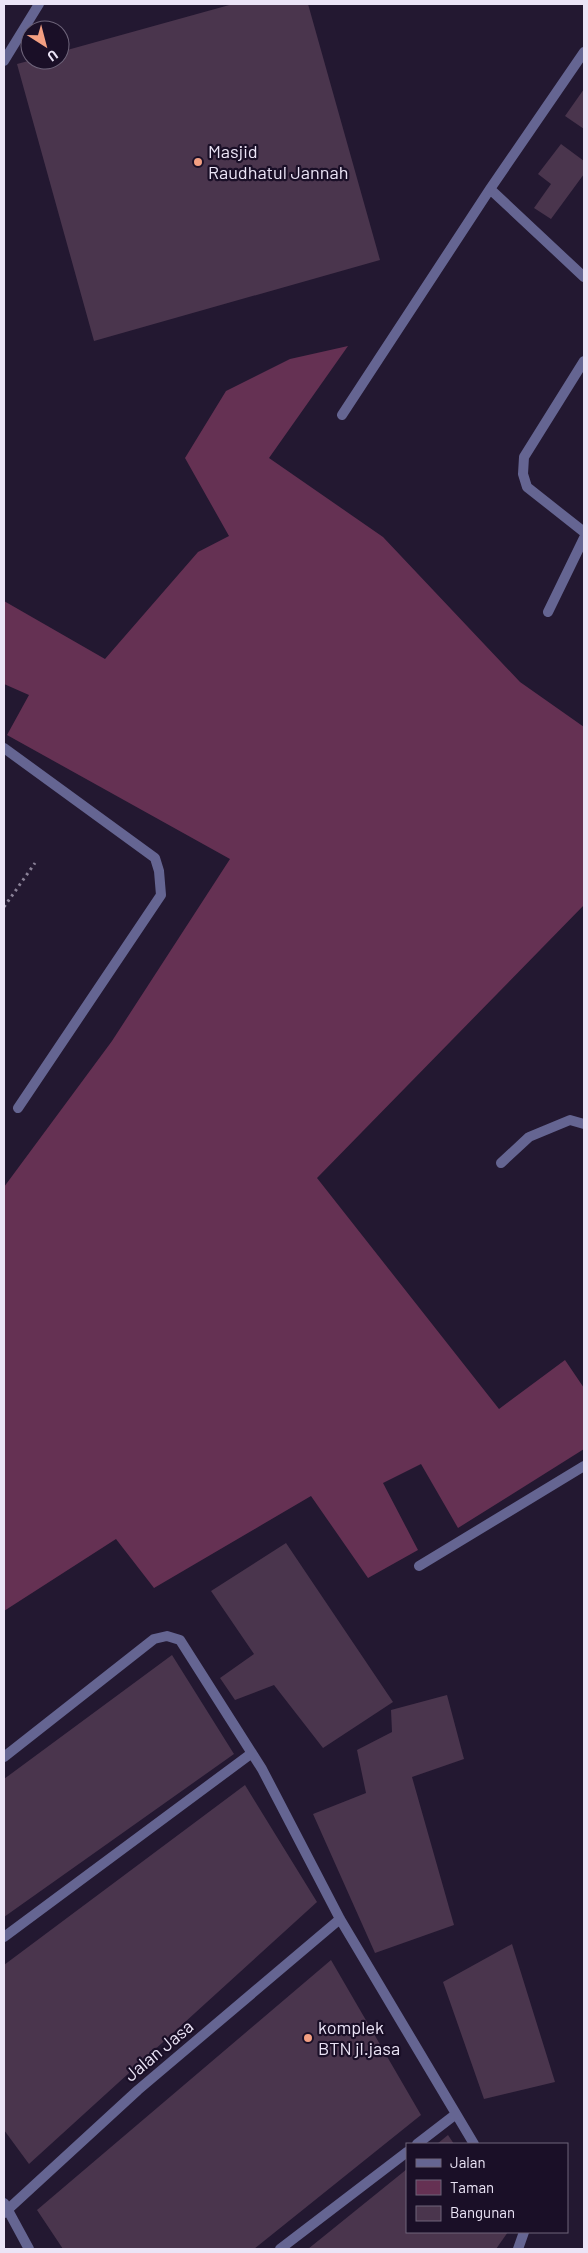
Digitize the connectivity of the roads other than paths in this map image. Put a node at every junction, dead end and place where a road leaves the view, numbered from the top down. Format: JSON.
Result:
{"nodes":[{"id":1,"x":39,"y":4,"type":"edge"},
{"id":2,"x":584,"y":52,"type":"edge"},
{"id":3,"x":4,"y":61,"type":"edge"},
{"id":4,"x":490,"y":189,"type":"junction"},
{"id":5,"x":584,"y":277,"type":"edge"},
{"id":6,"x":584,"y":361,"type":"edge"},
{"id":7,"x":342,"y":415,"type":"dead end"},
{"id":8,"x":584,"y":532,"type":"edge"},
{"id":9,"x":584,"y":538,"type":"edge"},
{"id":10,"x":548,"y":612,"type":"dead end"},
{"id":11,"x":4,"y":748,"type":"edge"},
{"id":12,"x":18,"y":1108,"type":"dead end"},
{"id":13,"x":584,"y":1124,"type":"edge"},
{"id":14,"x":501,"y":1163,"type":"dead end"},
{"id":15,"x":584,"y":1466,"type":"edge"},
{"id":16,"x":420,"y":1566,"type":"dead end"},
{"id":17,"x":252,"y":1754,"type":"junction"},
{"id":18,"x":4,"y":1757,"type":"edge"},
{"id":19,"x":340,"y":1919,"type":"junction"},
{"id":20,"x":4,"y":1937,"type":"edge"},
{"id":21,"x":456,"y":2114,"type":"junction"},
{"id":22,"x":418,"y":2143,"type":"edge"},
{"id":23,"x":473,"y":2143,"type":"edge"},
{"id":24,"x":406,"y":2153,"type":"edge"},
{"id":25,"x":5,"y":2209,"type":"edge"},
{"id":26,"x":524,"y":2233,"type":"edge"},
{"id":27,"x":29,"y":2249,"type":"edge"},
{"id":28,"x":280,"y":2249,"type":"edge"},
{"id":29,"x":518,"y":2249,"type":"edge"}],
"edges":[{"from":1,"to":3,"type":"street"},
{"from":2,"to":4,"type":"street"},
{"from":4,"to":5,"type":"street"},
{"from":4,"to":7,"type":"street"},
{"from":6,"to":8,"type":"street"},
{"from":9,"to":10,"type":"street"},
{"from":11,"to":12,"type":"street"},
{"from":13,"to":14,"type":"street"},
{"from":15,"to":16,"type":"street"},
{"from":17,"to":18,"type":"street"},
{"from":17,"to":19,"type":"street"},
{"from":17,"to":20,"type":"street"},
{"from":19,"to":21,"type":"street"},
{"from":19,"to":25,"type":"street","name":"Jalan Jasa"},
{"from":21,"to":22,"type":"street"},
{"from":21,"to":23,"type":"street"},
{"from":24,"to":28,"type":"street"},
{"from":25,"to":27,"type":"street"},
{"from":26,"to":29,"type":"street"}]}
